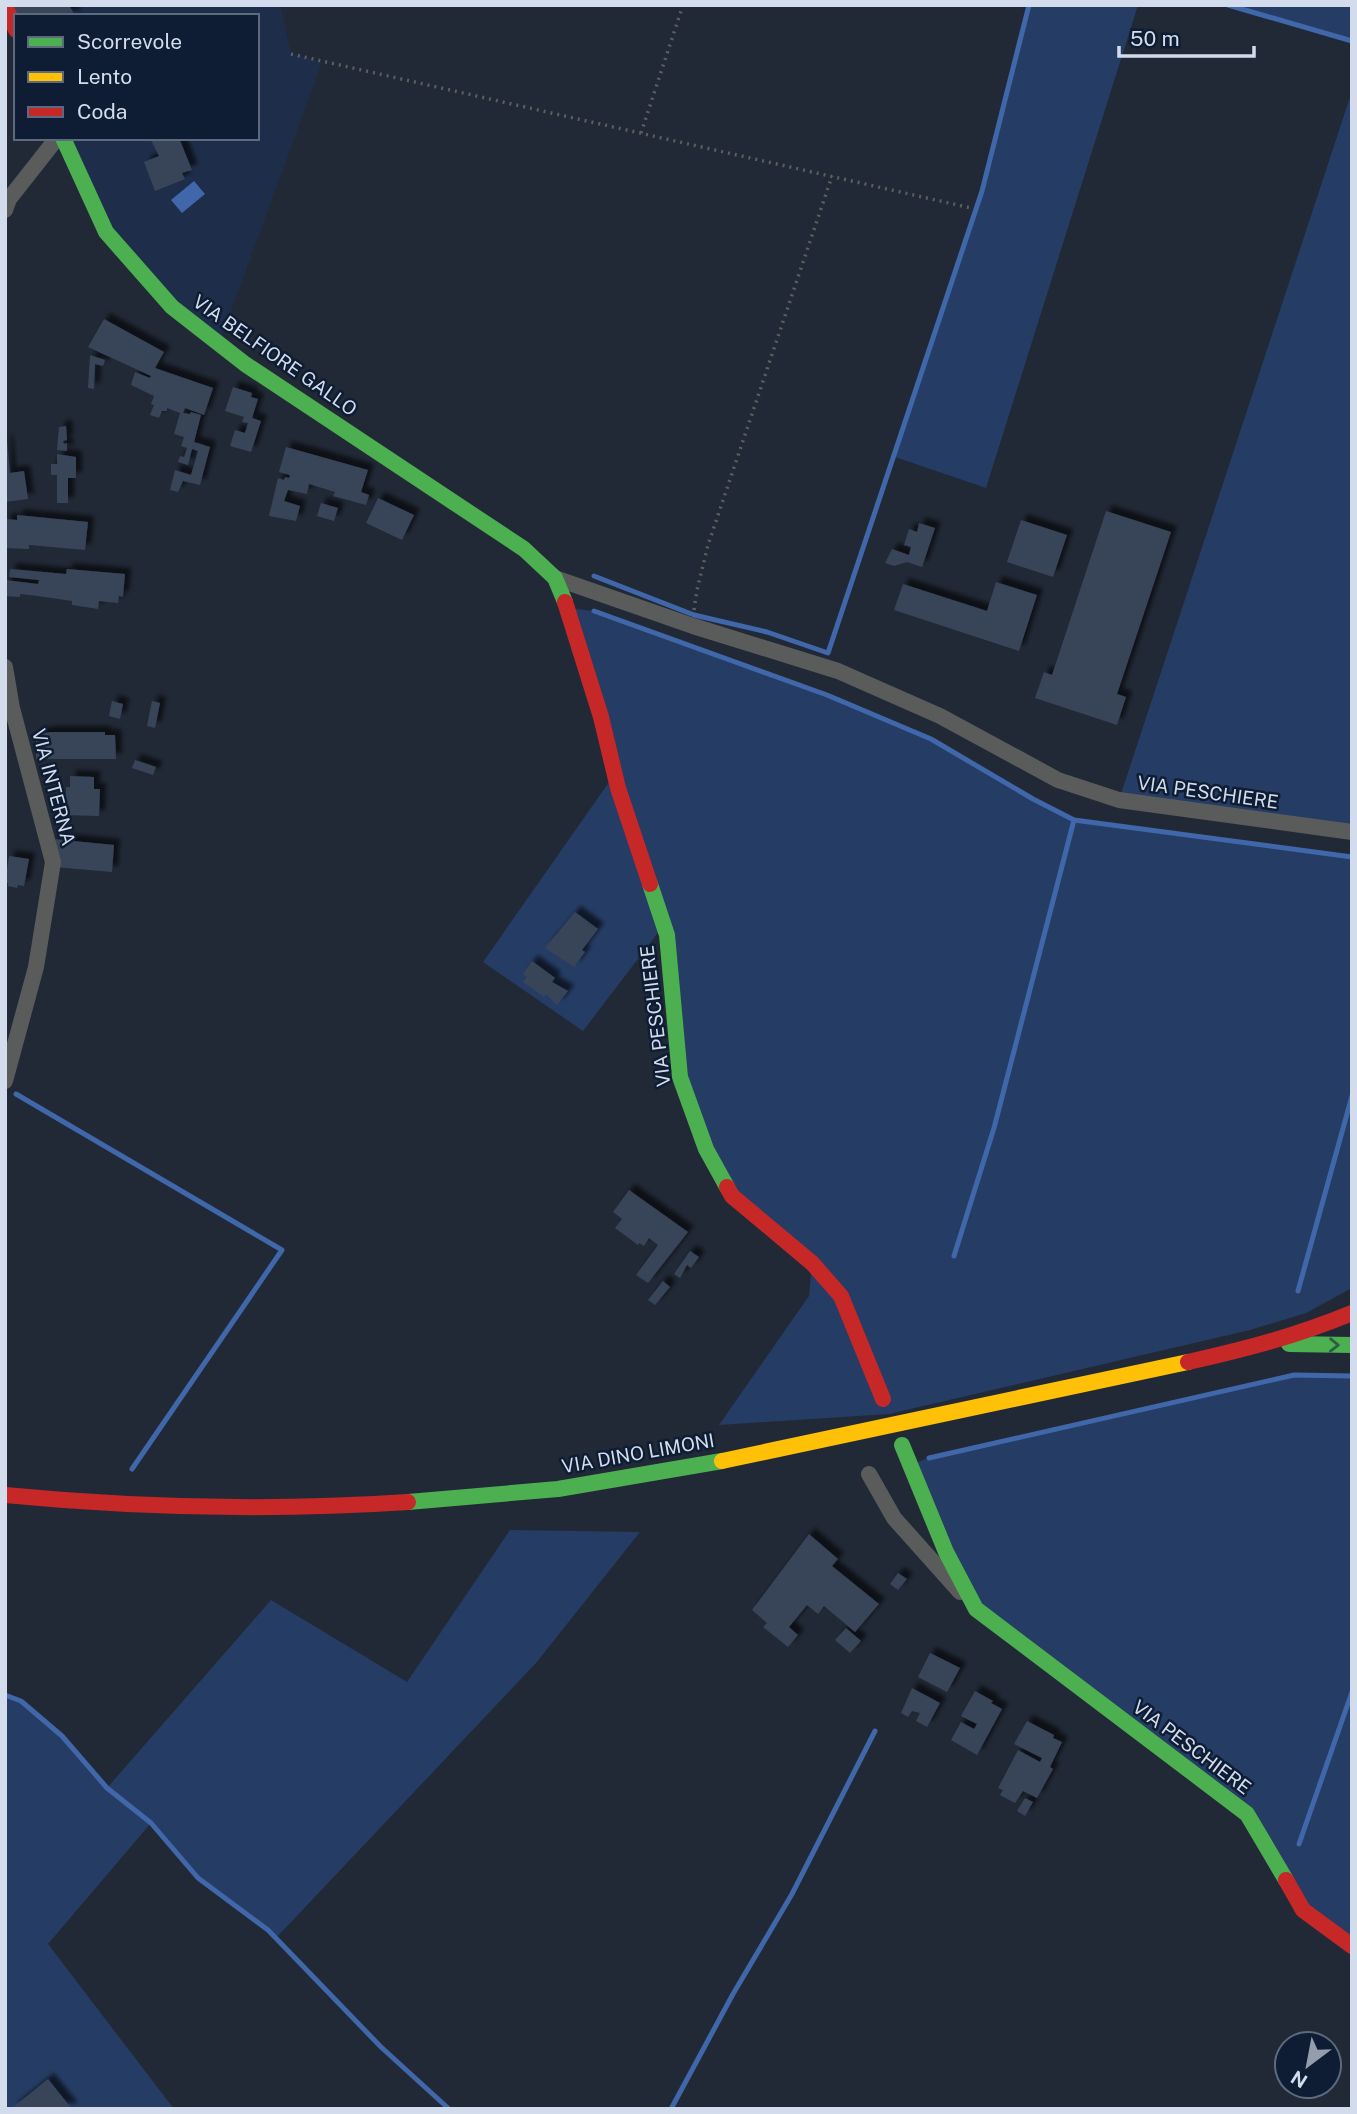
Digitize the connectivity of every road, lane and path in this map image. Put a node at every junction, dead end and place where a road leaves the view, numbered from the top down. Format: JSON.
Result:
{"nodes":[{"id":1,"x":683,"y":5,"type":"edge"},
{"id":2,"x":5,"y":6,"type":"edge"},
{"id":3,"x":14,"y":26,"type":"edge"},
{"id":4,"x":290,"y":54,"type":"dead end"},
{"id":5,"x":641,"y":133,"type":"junction"},
{"id":6,"x":55,"y":140,"type":"edge"},
{"id":7,"x":64,"y":140,"type":"edge"},
{"id":8,"x":832,"y":176,"type":"junction"},
{"id":9,"x":971,"y":208,"type":"dead end"},
{"id":10,"x":5,"y":210,"type":"edge"},
{"id":11,"x":524,"y":549,"type":"joint"},
{"id":12,"x":555,"y":578,"type":"junction"},
{"id":13,"x":693,"y":626,"type":"junction"},
{"id":14,"x":5,"y":667,"type":"edge"},
{"id":15,"x":1352,"y":832,"type":"edge"},
{"id":16,"x":5,"y":1081,"type":"edge"},
{"id":17,"x":1352,"y":1313,"type":"edge"},
{"id":18,"x":1267,"y":1344,"type":"junction"},
{"id":19,"x":1352,"y":1345,"type":"edge"},
{"id":20,"x":883,"y":1399,"type":"dead end"},
{"id":21,"x":902,"y":1445,"type":"dead end"},
{"id":22,"x":869,"y":1474,"type":"dead end"},
{"id":23,"x":5,"y":1495,"type":"edge"},
{"id":24,"x":976,"y":1609,"type":"junction"},
{"id":25,"x":1352,"y":1946,"type":"edge"}],
"edges":[{"from":1,"to":5,"type":"path"},
{"from":2,"to":3,"type":"street"},
{"from":4,"to":5,"type":"path"},
{"from":5,"to":8,"type":"path"},
{"from":6,"to":10,"type":"street"},
{"from":7,"to":11,"type":"street","name":"VIA BELFIORE GALLO"},
{"from":8,"to":9,"type":"path"},
{"from":8,"to":13,"type":"path"},
{"from":11,"to":12,"type":"street","name":"VIA PESCHIERE"},
{"from":12,"to":13,"type":"street","name":"VIA PESCHIERE"},
{"from":12,"to":20,"type":"street","name":"VIA PESCHIERE"},
{"from":13,"to":15,"type":"street","name":"VIA PESCHIERE"},
{"from":14,"to":16,"type":"street","name":"VIA INTERNA"},
{"from":17,"to":18,"type":"street"},
{"from":18,"to":19,"type":"street","one_way":true},
{"from":18,"to":23,"type":"street","name":"VIA DINO LIMONI"},
{"from":21,"to":24,"type":"street","name":"VIA PESCHIERE"},
{"from":22,"to":24,"type":"street","name":"VIA PESCHIERE"},
{"from":24,"to":25,"type":"street","name":"VIA PESCHIERE"}]}
